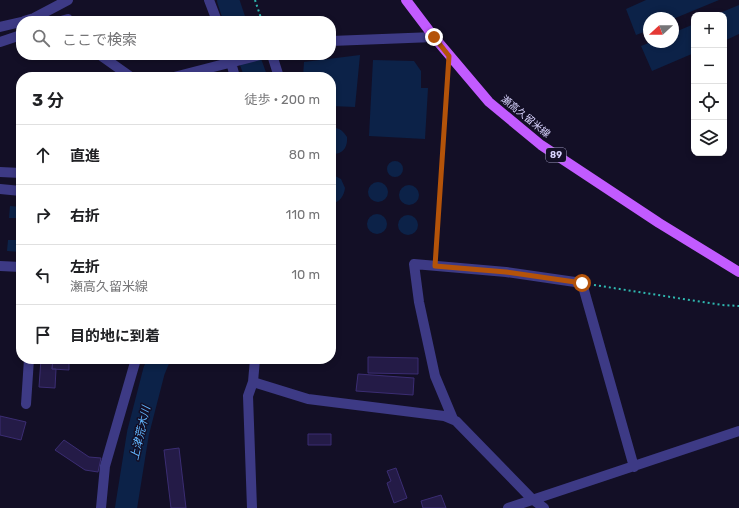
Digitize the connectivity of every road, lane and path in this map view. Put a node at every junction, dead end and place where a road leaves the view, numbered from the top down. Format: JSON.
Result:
{"nodes":[{"id":1,"x":68,"y":0,"type":"edge"},
{"id":2,"x":209,"y":0,"type":"edge"},
{"id":3,"x":255,"y":0,"type":"edge"},
{"id":4,"x":406,"y":0,"type":"edge"},
{"id":5,"x":38,"y":16,"type":"edge"},
{"id":6,"x":215,"y":16,"type":"edge"},
{"id":7,"x":260,"y":16,"type":"edge"},
{"id":8,"x":16,"y":23,"type":"edge"},
{"id":9,"x":0,"y":27,"type":"edge"},
{"id":10,"x":16,"y":37,"type":"edge"},
{"id":11,"x":434,"y":37,"type":"junction"},
{"id":12,"x":336,"y":41,"type":"edge"},
{"id":13,"x":0,"y":42,"type":"edge"},
{"id":14,"x":449,"y":56,"type":"junction"},
{"id":15,"x":107,"y":60,"type":"edge"},
{"id":16,"x":224,"y":60,"type":"edge"},
{"id":17,"x":231,"y":60,"type":"edge"},
{"id":18,"x":274,"y":60,"type":"edge"},
{"id":19,"x":124,"y":72,"type":"edge"},
{"id":20,"x":189,"y":72,"type":"edge"},
{"id":21,"x":234,"y":72,"type":"edge"},
{"id":22,"x":277,"y":72,"type":"edge"},
{"id":23,"x":0,"y":172,"type":"edge"},
{"id":24,"x":16,"y":173,"type":"edge"},
{"id":25,"x":0,"y":189,"type":"edge"},
{"id":26,"x":16,"y":191,"type":"edge"},
{"id":27,"x":0,"y":266,"type":"edge"},
{"id":28,"x":435,"y":266,"type":"junction"},
{"id":29,"x":16,"y":267,"type":"edge"},
{"id":30,"x":739,"y":272,"type":"edge"},
{"id":31,"x":582,"y":283,"type":"junction"},
{"id":32,"x":739,"y":306,"type":"edge"},
{"id":33,"x":29,"y":364,"type":"edge"},
{"id":34,"x":135,"y":364,"type":"edge"},
{"id":35,"x":255,"y":364,"type":"edge"},
{"id":36,"x":253,"y":382,"type":"junction"},
{"id":37,"x":26,"y":404,"type":"dead end"},
{"id":38,"x":453,"y":420,"type":"junction"},
{"id":39,"x":739,"y":432,"type":"edge"},
{"id":40,"x":634,"y":467,"type":"junction"},
{"id":41,"x":534,"y":500,"type":"junction"},
{"id":42,"x":101,"y":508,"type":"edge"},
{"id":43,"x":252,"y":508,"type":"edge"},
{"id":44,"x":508,"y":508,"type":"edge"},
{"id":45,"x":544,"y":508,"type":"edge"}],
"edges":[{"from":1,"to":5,"type":"street"},
{"from":2,"to":6,"type":"street"},
{"from":3,"to":7,"type":"path"},
{"from":4,"to":11,"type":"main road","name":"瀬高久留米線","number":"89"},
{"from":8,"to":9,"type":"street"},
{"from":10,"to":13,"type":"street"},
{"from":11,"to":12,"type":"street"},
{"from":11,"to":14,"type":"main road","name":"瀬高久留米線","number":"89"},
{"from":14,"to":28,"type":"path"},
{"from":14,"to":30,"type":"main road","name":"瀬高久留米線","number":"89"},
{"from":15,"to":19,"type":"street"},
{"from":16,"to":20,"type":"street"},
{"from":17,"to":21,"type":"street"},
{"from":18,"to":22,"type":"street"},
{"from":23,"to":24,"type":"street"},
{"from":25,"to":26,"type":"street"},
{"from":27,"to":29,"type":"street"},
{"from":28,"to":31,"type":"street"},
{"from":28,"to":38,"type":"street"},
{"from":31,"to":32,"type":"path"},
{"from":31,"to":40,"type":"street"},
{"from":33,"to":37,"type":"street"},
{"from":34,"to":42,"type":"street"},
{"from":35,"to":36,"type":"street"},
{"from":36,"to":38,"type":"street"},
{"from":36,"to":43,"type":"street"},
{"from":38,"to":41,"type":"street"},
{"from":39,"to":40,"type":"street"},
{"from":40,"to":41,"type":"street"},
{"from":41,"to":44,"type":"street"},
{"from":41,"to":45,"type":"street"}]}
